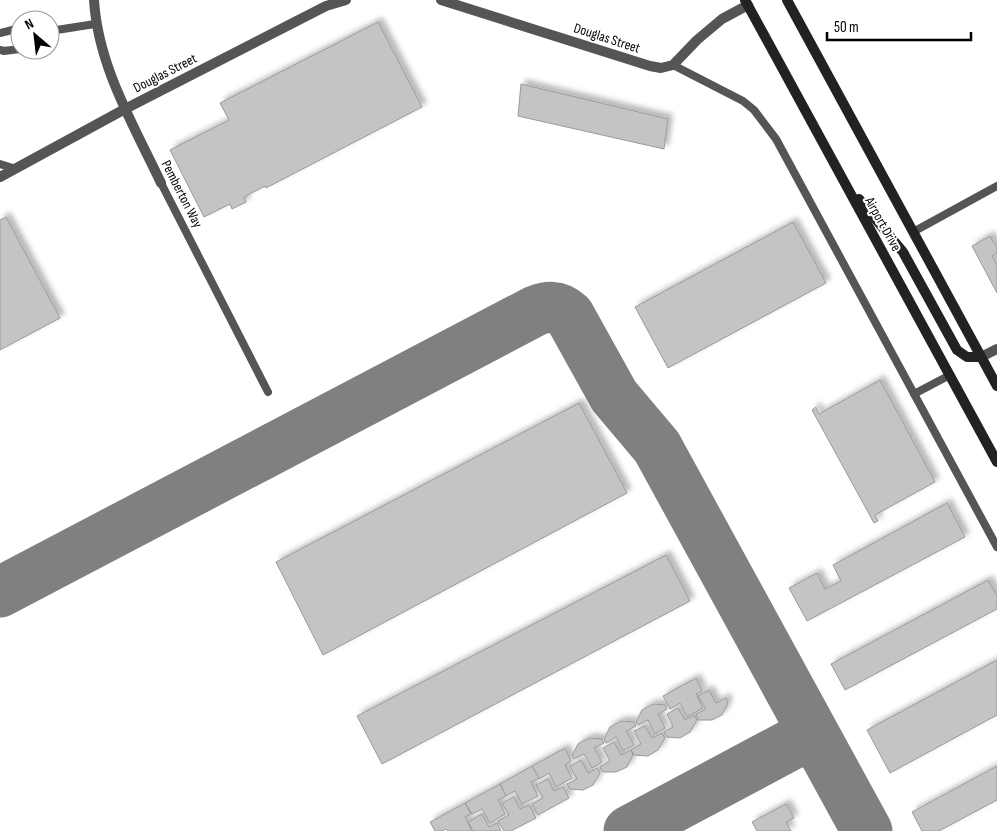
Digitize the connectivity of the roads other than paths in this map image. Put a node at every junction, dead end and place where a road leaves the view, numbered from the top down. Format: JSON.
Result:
{"nodes":[{"id":1,"x":94,"y":0,"type":"edge"},
{"id":2,"x":346,"y":0,"type":"edge"},
{"id":3,"x":441,"y":0,"type":"edge"},
{"id":4,"x":787,"y":0,"type":"edge"},
{"id":5,"x":747,"y":3,"type":"edge"},
{"id":6,"x":95,"y":24,"type":"junction"},
{"id":7,"x":60,"y":30,"type":"edge"},
{"id":8,"x":673,"y":66,"type":"junction"},
{"id":9,"x":125,"y":109,"type":"junction"},
{"id":10,"x":0,"y":164,"type":"edge"},
{"id":11,"x":16,"y":169,"type":"junction"},
{"id":12,"x":0,"y":177,"type":"edge"},
{"id":13,"x":161,"y":183,"type":"joint"},
{"id":14,"x":845,"y":184,"type":"junction"},
{"id":15,"x":997,"y":186,"type":"edge"},
{"id":16,"x":913,"y":232,"type":"junction"},
{"id":17,"x":997,"y":348,"type":"edge"},
{"id":18,"x":981,"y":357,"type":"junction"},
{"id":19,"x":950,"y":375,"type":"junction"},
{"id":20,"x":997,"y":386,"type":"edge"},
{"id":21,"x":268,"y":392,"type":"dead end"},
{"id":22,"x":914,"y":394,"type":"junction"},
{"id":23,"x":997,"y":462,"type":"edge"},
{"id":24,"x":997,"y":546,"type":"edge"}],
"edges":[{"from":1,"to":6,"type":"street","name":"Pemberton Way"},
{"from":2,"to":9,"type":"street","name":"Douglas Street"},
{"from":3,"to":8,"type":"street","name":"Douglas Street"},
{"from":4,"to":16,"type":"main road","name":"Airport Drive"},
{"from":5,"to":8,"type":"street"},
{"from":5,"to":14,"type":"main road","name":"Airport Drive"},
{"from":6,"to":7,"type":"lane"},
{"from":6,"to":9,"type":"street","name":"Pemberton Way"},
{"from":8,"to":22,"type":"lane"},
{"from":9,"to":11,"type":"street","name":"Douglas Street"},
{"from":9,"to":13,"type":"street","name":"Pemberton Way"},
{"from":10,"to":11,"type":"lane"},
{"from":11,"to":12,"type":"street","name":"Douglas Street"},
{"from":13,"to":21,"type":"lane","name":"Pemberton Way"},
{"from":14,"to":18,"type":"main road"},
{"from":14,"to":19,"type":"main road","name":"Airport Drive"},
{"from":15,"to":16,"type":"lane"},
{"from":16,"to":18,"type":"main road","name":"Airport Drive"},
{"from":17,"to":18,"type":"street"},
{"from":18,"to":20,"type":"main road","name":"Airport Drive"},
{"from":19,"to":22,"type":"lane"},
{"from":19,"to":23,"type":"main road","name":"Airport Drive"},
{"from":22,"to":24,"type":"lane"}]}
